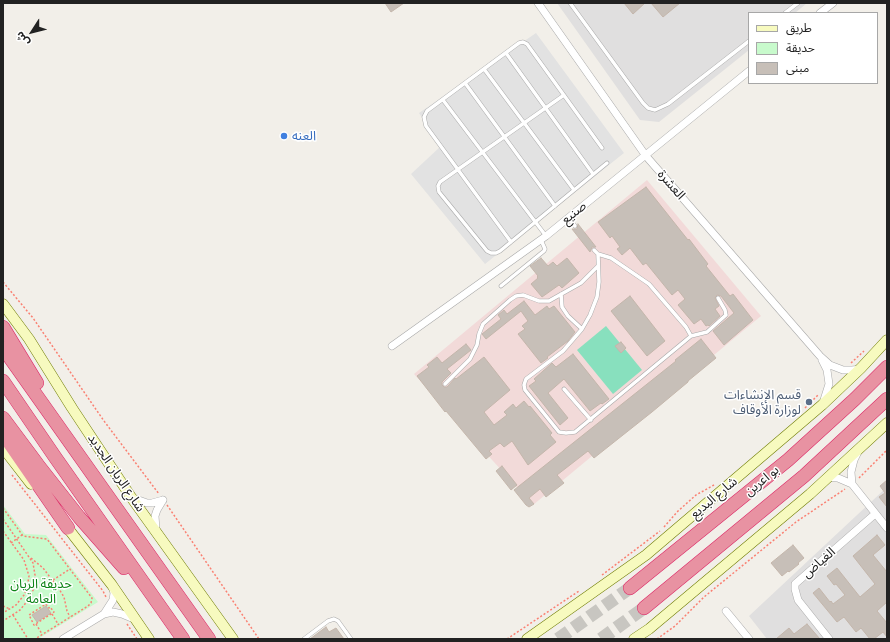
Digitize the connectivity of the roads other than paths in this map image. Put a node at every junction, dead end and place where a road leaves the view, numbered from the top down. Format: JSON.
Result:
{"nodes":[{"id":1,"x":538,"y":3,"type":"edge"},
{"id":2,"x":570,"y":3,"type":"edge"},
{"id":3,"x":798,"y":3,"type":"edge"},
{"id":4,"x":833,"y":3,"type":"edge"},
{"id":5,"x":786,"y":12,"type":"edge"},
{"id":6,"x":821,"y":12,"type":"edge"},
{"id":7,"x":748,"y":42,"type":"edge"},
{"id":8,"x":506,"y":53,"type":"junction"},
{"id":9,"x":484,"y":69,"type":"junction"},
{"id":10,"x":748,"y":72,"type":"edge"},
{"id":11,"x":465,"y":84,"type":"junction"},
{"id":12,"x":564,"y":95,"type":"junction"},
{"id":13,"x":443,"y":100,"type":"junction"},
{"id":14,"x":546,"y":108,"type":"junction"},
{"id":15,"x":524,"y":123,"type":"junction"},
{"id":16,"x":504,"y":137,"type":"junction"},
{"id":17,"x":602,"y":148,"type":"dead end"},
{"id":18,"x":483,"y":152,"type":"junction"},
{"id":19,"x":646,"y":156,"type":"junction"},
{"id":20,"x":607,"y":163,"type":"dead end"},
{"id":21,"x":458,"y":169,"type":"junction"},
{"id":22,"x":593,"y":174,"type":"junction"},
{"id":23,"x":574,"y":190,"type":"junction"},
{"id":24,"x":555,"y":206,"type":"junction"},
{"id":25,"x":568,"y":218,"type":"junction"},
{"id":26,"x":535,"y":222,"type":"junction"},
{"id":27,"x":575,"y":226,"type":"dead end"},
{"id":28,"x":544,"y":237,"type":"junction"},
{"id":29,"x":511,"y":242,"type":"junction"},
{"id":30,"x":594,"y":250,"type":"dead end"},
{"id":31,"x":598,"y":254,"type":"junction"},
{"id":32,"x":598,"y":266,"type":"junction"},
{"id":33,"x":501,"y":286,"type":"dead end"},
{"id":34,"x":561,"y":294,"type":"junction"},
{"id":35,"x":718,"y":298,"type":"dead end"},
{"id":36,"x":3,"y":304,"type":"edge"},
{"id":37,"x":3,"y":327,"type":"edge"},
{"id":38,"x":582,"y":329,"type":"junction"},
{"id":39,"x":691,"y":336,"type":"junction"},
{"id":40,"x":887,"y":340,"type":"edge"},
{"id":41,"x":392,"y":346,"type":"dead end"},
{"id":42,"x":3,"y":348,"type":"edge"},
{"id":43,"x":820,"y":356,"type":"junction"},
{"id":44,"x":887,"y":366,"type":"edge"},
{"id":45,"x":861,"y":368,"type":"junction"},
{"id":46,"x":3,"y":381,"type":"edge"},
{"id":47,"x":445,"y":384,"type":"dead end"},
{"id":48,"x":564,"y":389,"type":"dead end"},
{"id":49,"x":887,"y":399,"type":"edge"},
{"id":50,"x":822,"y":405,"type":"junction"},
{"id":51,"x":3,"y":418,"type":"edge"},
{"id":52,"x":591,"y":420,"type":"junction"},
{"id":53,"x":887,"y":423,"type":"edge"},
{"id":54,"x":3,"y":434,"type":"edge"},
{"id":55,"x":66,"y":436,"type":"junction"},
{"id":56,"x":3,"y":448,"type":"edge"},
{"id":57,"x":860,"y":449,"type":"junction"},
{"id":58,"x":828,"y":477,"type":"junction"},
{"id":59,"x":852,"y":484,"type":"junction"},
{"id":60,"x":131,"y":497,"type":"junction"},
{"id":61,"x":875,"y":514,"type":"junction"},
{"id":62,"x":68,"y":528,"type":"junction"},
{"id":63,"x":887,"y":528,"type":"edge"},
{"id":64,"x":156,"y":533,"type":"junction"},
{"id":65,"x":112,"y":585,"type":"junction"},
{"id":66,"x":630,"y":588,"type":"tunnel mouth"},
{"id":67,"x":644,"y":608,"type":"tunnel mouth"},
{"id":68,"x":726,"y":611,"type":"dead end"},
{"id":69,"x":164,"y":612,"type":"junction"},
{"id":70,"x":104,"y":614,"type":"junction"},
{"id":71,"x":137,"y":621,"type":"junction"},
{"id":72,"x":62,"y":639,"type":"edge"},
{"id":73,"x":149,"y":639,"type":"edge"},
{"id":74,"x":183,"y":639,"type":"edge"},
{"id":75,"x":209,"y":639,"type":"edge"},
{"id":76,"x":233,"y":639,"type":"edge"},
{"id":77,"x":304,"y":639,"type":"edge"},
{"id":78,"x":351,"y":639,"type":"edge"},
{"id":79,"x":527,"y":639,"type":"edge"},
{"id":80,"x":634,"y":639,"type":"edge"},
{"id":81,"x":749,"y":639,"type":"edge"},
{"id":82,"x":829,"y":639,"type":"edge"}],
"edges":[{"from":1,"to":19,"type":"street","name":"العشرة"},
{"from":2,"to":7,"type":"lane"},
{"from":3,"to":5,"type":"lane"},
{"from":4,"to":6,"type":"street"},
{"from":8,"to":9,"type":"lane"},
{"from":8,"to":12,"type":"lane"},
{"from":8,"to":14,"type":"lane"},
{"from":9,"to":11,"type":"lane"},
{"from":9,"to":15,"type":"lane"},
{"from":10,"to":19,"type":"street","name":"صنيع"},
{"from":11,"to":13,"type":"lane"},
{"from":11,"to":16,"type":"lane"},
{"from":12,"to":14,"type":"lane"},
{"from":12,"to":17,"type":"lane"},
{"from":13,"to":18,"type":"lane"},
{"from":13,"to":21,"type":"lane"},
{"from":14,"to":15,"type":"lane"},
{"from":14,"to":22,"type":"lane"},
{"from":15,"to":16,"type":"lane"},
{"from":15,"to":23,"type":"lane"},
{"from":16,"to":18,"type":"lane"},
{"from":16,"to":24,"type":"lane"},
{"from":18,"to":21,"type":"lane"},
{"from":18,"to":26,"type":"lane"},
{"from":19,"to":25,"type":"street","name":"صنيع"},
{"from":19,"to":43,"type":"street","name":"العشرة"},
{"from":20,"to":22,"type":"lane"},
{"from":21,"to":29,"type":"lane"},
{"from":21,"to":29,"type":"lane"},
{"from":22,"to":23,"type":"lane"},
{"from":23,"to":24,"type":"lane"},
{"from":24,"to":26,"type":"lane"},
{"from":25,"to":27,"type":"lane"},
{"from":25,"to":28,"type":"street","name":"صنيع"},
{"from":26,"to":28,"type":"lane"},
{"from":26,"to":29,"type":"lane"},
{"from":28,"to":33,"type":"lane"},
{"from":28,"to":41,"type":"street","name":"صنيع"},
{"from":30,"to":31,"type":"lane"},
{"from":31,"to":32,"type":"lane"},
{"from":31,"to":39,"type":"lane"},
{"from":32,"to":34,"type":"lane"},
{"from":32,"to":38,"type":"lane"},
{"from":34,"to":38,"type":"lane"},
{"from":34,"to":47,"type":"lane"},
{"from":35,"to":39,"type":"lane"},
{"from":36,"to":60,"type":"main road","name":"شارع الريان الجديد"},
{"from":37,"to":55,"type":"highway"},
{"from":38,"to":52,"type":"lane"},
{"from":39,"to":52,"type":"lane"},
{"from":40,"to":45,"type":"main road","name":"شارع البديع"},
{"from":42,"to":55,"type":"highway","name":"شارع الريان الجديد"},
{"from":43,"to":45,"type":"street","name":"العشرة"},
{"from":43,"to":50,"type":"street","name":"العشرة"},
{"from":44,"to":66,"type":"highway","name":"بو اعرين"},
{"from":45,"to":50,"type":"main road","name":"شارع البديع"},
{"from":46,"to":69,"type":"highway"},
{"from":48,"to":52,"type":"lane"},
{"from":49,"to":67,"type":"highway","name":"بو اعرين"},
{"from":50,"to":79,"type":"main road","name":"شارع البديع"},
{"from":51,"to":69,"type":"highway"},
{"from":53,"to":57,"type":"main road"},
{"from":54,"to":62,"type":"highway"},
{"from":55,"to":75,"type":"highway","name":"شارع الريان الجديد"},
{"from":56,"to":62,"type":"main road"},
{"from":57,"to":58,"type":"main road"},
{"from":57,"to":59,"type":"street"},
{"from":58,"to":59,"type":"street"},
{"from":58,"to":80,"type":"main road"},
{"from":59,"to":61,"type":"street"},
{"from":60,"to":64,"type":"main road","name":"شارع الريان الجديد"},
{"from":60,"to":64,"type":"street"},
{"from":61,"to":63,"type":"street"},
{"from":61,"to":82,"type":"street","name":"الغياض"},
{"from":62,"to":65,"type":"main road"},
{"from":64,"to":76,"type":"main road","name":"شارع الريان الجديد"},
{"from":65,"to":70,"type":"street"},
{"from":65,"to":71,"type":"main road"},
{"from":68,"to":81,"type":"street"},
{"from":69,"to":74,"type":"highway"},
{"from":70,"to":71,"type":"street"},
{"from":70,"to":72,"type":"street"},
{"from":71,"to":73,"type":"main road"},
{"from":77,"to":78,"type":"lane"}]}
